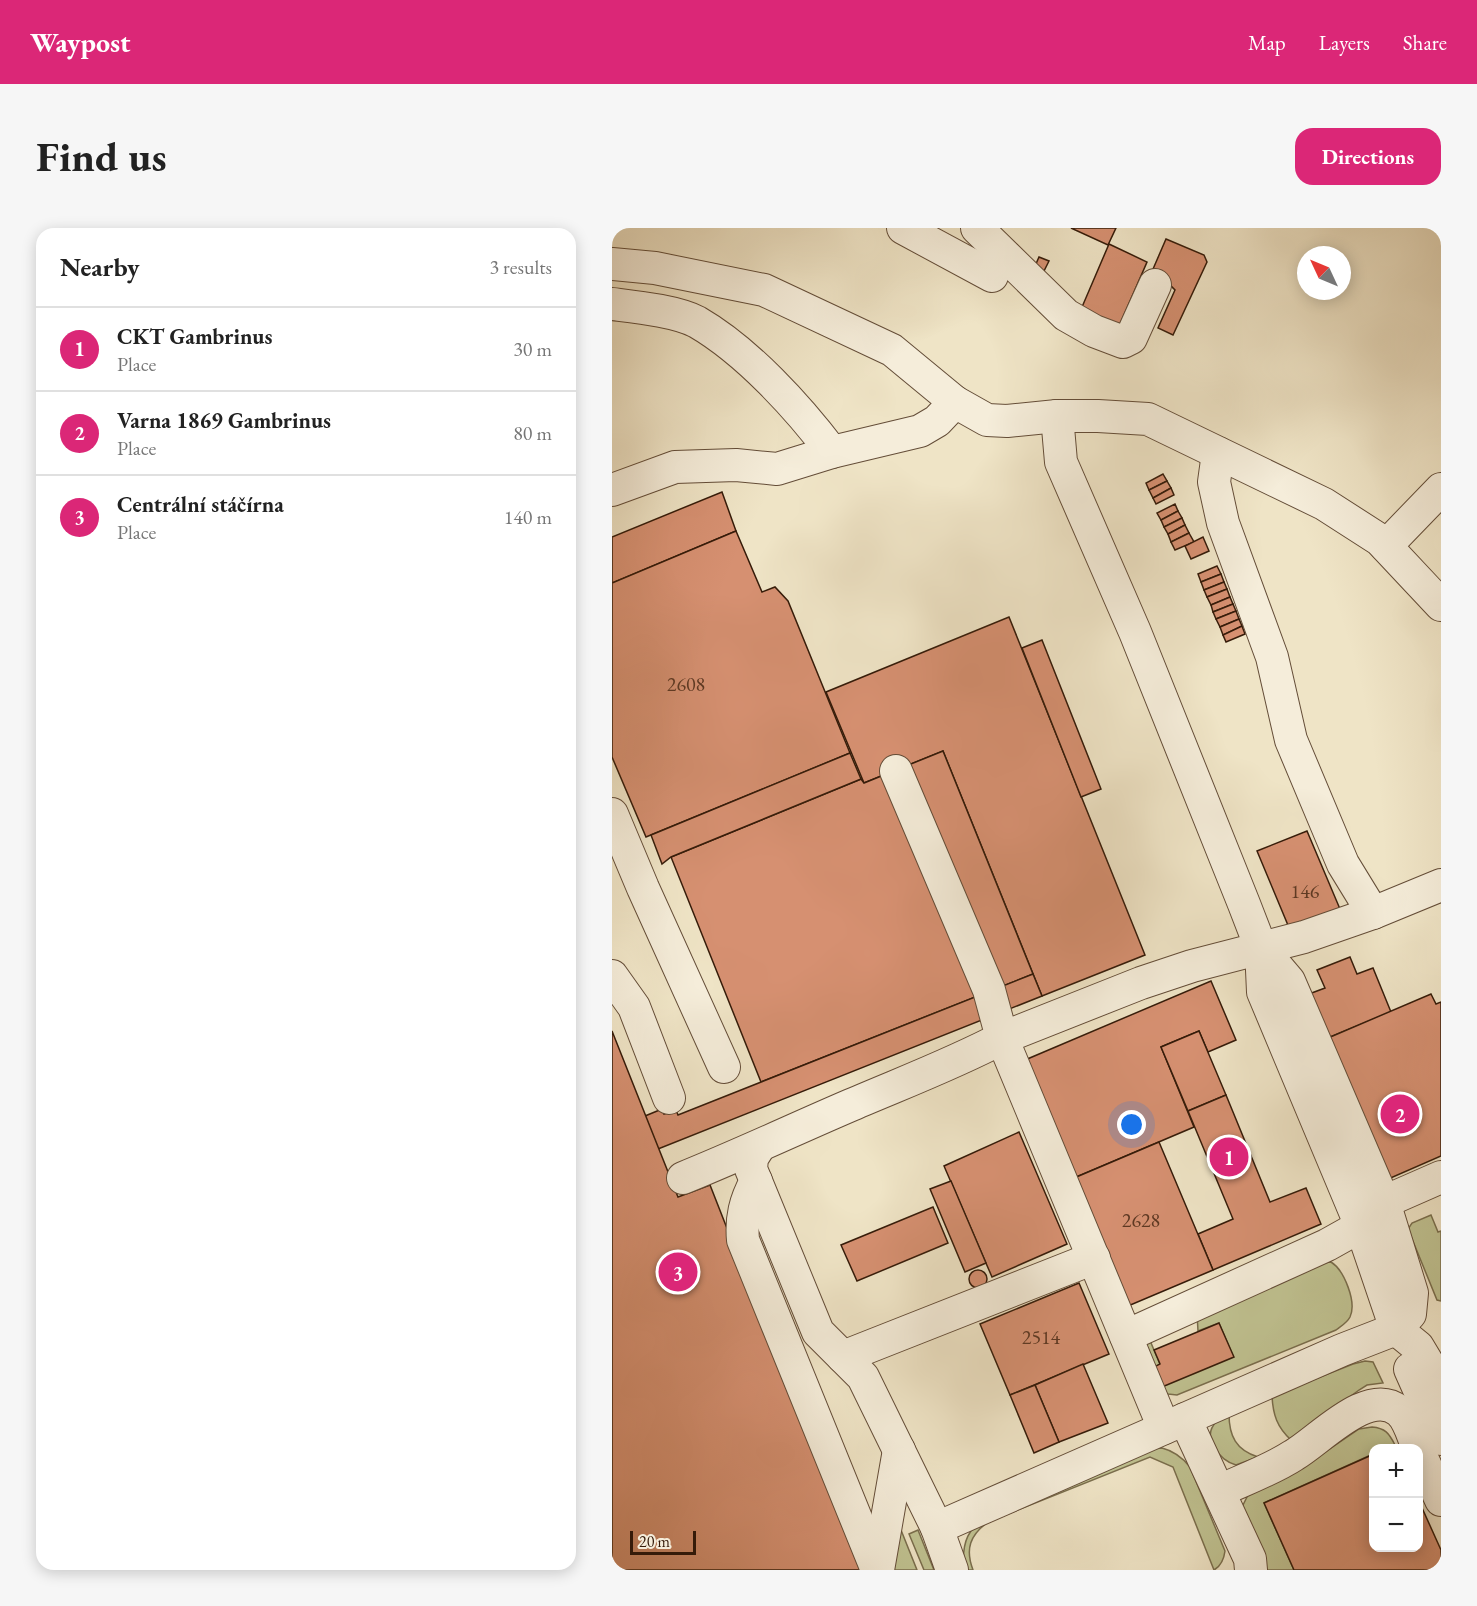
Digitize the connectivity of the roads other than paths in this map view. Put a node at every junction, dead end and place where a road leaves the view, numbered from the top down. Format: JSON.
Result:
{"nodes":[{"id":1,"x":903,"y":228,"type":"edge"},
{"id":2,"x":977,"y":228,"type":"edge"},
{"id":3,"x":612,"y":264,"type":"edge"},
{"id":4,"x":655,"y":268,"type":"junction"},
{"id":5,"x":992,"y":276,"type":"dead end"},
{"id":6,"x":1155,"y":285,"type":"dead end"},
{"id":7,"x":612,"y":304,"type":"edge"},
{"id":8,"x":650,"y":308,"type":"junction"},
{"id":9,"x":955,"y":402,"type":"junction"},
{"id":10,"x":1057,"y":416,"type":"junction"},
{"id":11,"x":832,"y":452,"type":"junction"},
{"id":12,"x":1218,"y":453,"type":"junction"},
{"id":13,"x":1441,"y":489,"type":"edge"},
{"id":14,"x":612,"y":490,"type":"edge"},
{"id":15,"x":1386,"y":546,"type":"junction"},
{"id":16,"x":1441,"y":605,"type":"edge"},
{"id":17,"x":897,"y":771,"type":"dead end"},
{"id":18,"x":612,"y":814,"type":"edge"},
{"id":19,"x":1441,"y":885,"type":"edge"},
{"id":20,"x":1373,"y":913,"type":"junction"},
{"id":21,"x":1261,"y":948,"type":"junction"},
{"id":22,"x":612,"y":976,"type":"edge"},
{"id":23,"x":1002,"y":1038,"type":"junction"},
{"id":24,"x":724,"y":1067,"type":"dead end"},
{"id":25,"x":669,"y":1098,"type":"dead end"},
{"id":26,"x":759,"y":1147,"type":"junction"},
{"id":27,"x":1441,"y":1177,"type":"edge"},
{"id":28,"x":683,"y":1178,"type":"dead end"},
{"id":29,"x":756,"y":1181,"type":"junction"},
{"id":30,"x":1384,"y":1202,"type":"junction"},
{"id":31,"x":1361,"y":1226,"type":"junction"},
{"id":32,"x":1094,"y":1258,"type":"junction"},
{"id":33,"x":1126,"y":1336,"type":"junction"},
{"id":34,"x":1418,"y":1342,"type":"edge"},
{"id":35,"x":843,"y":1357,"type":"junction"},
{"id":36,"x":1430,"y":1389,"type":"edge"},
{"id":37,"x":1175,"y":1424,"type":"junction"},
{"id":38,"x":1441,"y":1439,"type":"edge"},
{"id":39,"x":1416,"y":1444,"type":"edge"},
{"id":40,"x":899,"y":1450,"type":"junction"},
{"id":41,"x":1423,"y":1460,"type":"edge"},
{"id":42,"x":1218,"y":1491,"type":"junction"},
{"id":43,"x":1441,"y":1500,"type":"edge"},
{"id":44,"x":937,"y":1528,"type":"junction"},
{"id":45,"x":877,"y":1570,"type":"edge"},
{"id":46,"x":952,"y":1570,"type":"edge"},
{"id":47,"x":1251,"y":1570,"type":"edge"}],
"edges":[{"from":1,"to":5,"type":"street"},
{"from":2,"to":6,"type":"street"},
{"from":3,"to":4,"type":"street"},
{"from":4,"to":8,"type":"street"},
{"from":4,"to":9,"type":"street"},
{"from":7,"to":8,"type":"street"},
{"from":8,"to":11,"type":"street"},
{"from":9,"to":10,"type":"street"},
{"from":9,"to":11,"type":"street"},
{"from":10,"to":12,"type":"street"},
{"from":10,"to":21,"type":"street"},
{"from":11,"to":14,"type":"street"},
{"from":12,"to":15,"type":"street"},
{"from":12,"to":20,"type":"street"},
{"from":13,"to":15,"type":"street"},
{"from":15,"to":16,"type":"street"},
{"from":17,"to":23,"type":"street"},
{"from":18,"to":24,"type":"street"},
{"from":19,"to":20,"type":"street"},
{"from":20,"to":21,"type":"street"},
{"from":21,"to":23,"type":"street"},
{"from":21,"to":30,"type":"street"},
{"from":21,"to":31,"type":"street"},
{"from":22,"to":25,"type":"street"},
{"from":23,"to":26,"type":"street"},
{"from":23,"to":32,"type":"street"},
{"from":26,"to":28,"type":"street"},
{"from":26,"to":29,"type":"street"},
{"from":27,"to":30,"type":"street"},
{"from":29,"to":35,"type":"street"},
{"from":29,"to":45,"type":"street"},
{"from":30,"to":31,"type":"street"},
{"from":30,"to":34,"type":"street"},
{"from":31,"to":33,"type":"street"},
{"from":31,"to":34,"type":"street"},
{"from":32,"to":33,"type":"street"},
{"from":32,"to":35,"type":"street"},
{"from":33,"to":37,"type":"street"},
{"from":34,"to":36,"type":"street"},
{"from":34,"to":37,"type":"street"},
{"from":35,"to":40,"type":"street"},
{"from":36,"to":38,"type":"street"},
{"from":37,"to":42,"type":"street"},
{"from":37,"to":44,"type":"street"},
{"from":39,"to":42,"type":"street"},
{"from":40,"to":44,"type":"street"},
{"from":40,"to":45,"type":"street"},
{"from":41,"to":43,"type":"street"},
{"from":42,"to":47,"type":"street"},
{"from":44,"to":46,"type":"street"}]}
